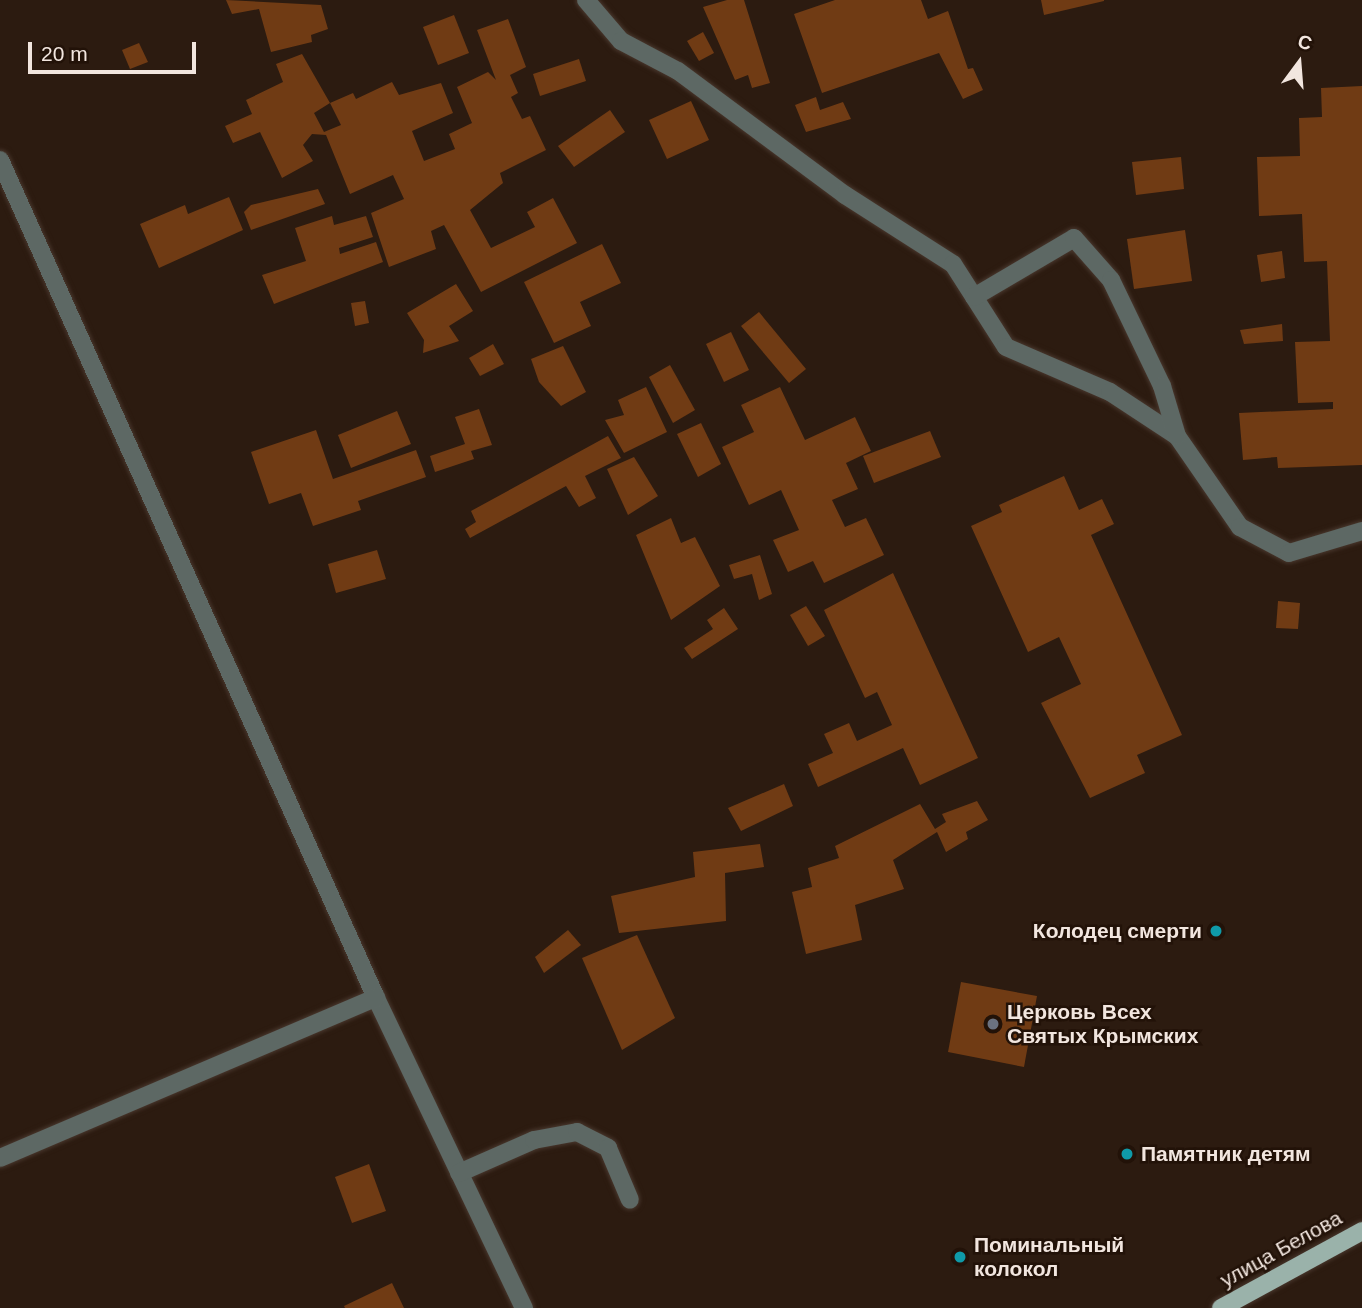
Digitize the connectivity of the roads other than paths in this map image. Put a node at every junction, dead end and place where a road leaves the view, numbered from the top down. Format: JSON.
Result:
{"nodes":[{"id":1,"x":586,"y":0,"type":"edge"},
{"id":2,"x":0,"y":160,"type":"edge"},
{"id":3,"x":974,"y":297,"type":"junction"},
{"id":4,"x":1177,"y":436,"type":"junction"},
{"id":5,"x":1362,"y":531,"type":"edge"},
{"id":6,"x":376,"y":998,"type":"junction"},
{"id":7,"x":0,"y":1158,"type":"edge"},
{"id":8,"x":460,"y":1173,"type":"junction"},
{"id":9,"x":630,"y":1200,"type":"dead end"},
{"id":10,"x":1362,"y":1231,"type":"edge"},
{"id":11,"x":524,"y":1308,"type":"edge"},
{"id":12,"x":1221,"y":1308,"type":"edge"}],
"edges":[{"from":1,"to":3,"type":"street"},
{"from":2,"to":6,"type":"street"},
{"from":3,"to":4,"type":"street"},
{"from":3,"to":4,"type":"street"},
{"from":4,"to":5,"type":"street"},
{"from":6,"to":7,"type":"street"},
{"from":6,"to":8,"type":"street"},
{"from":8,"to":9,"type":"street"},
{"from":8,"to":11,"type":"street"},
{"from":10,"to":12,"type":"main road","name":"улица Белова"}]}
